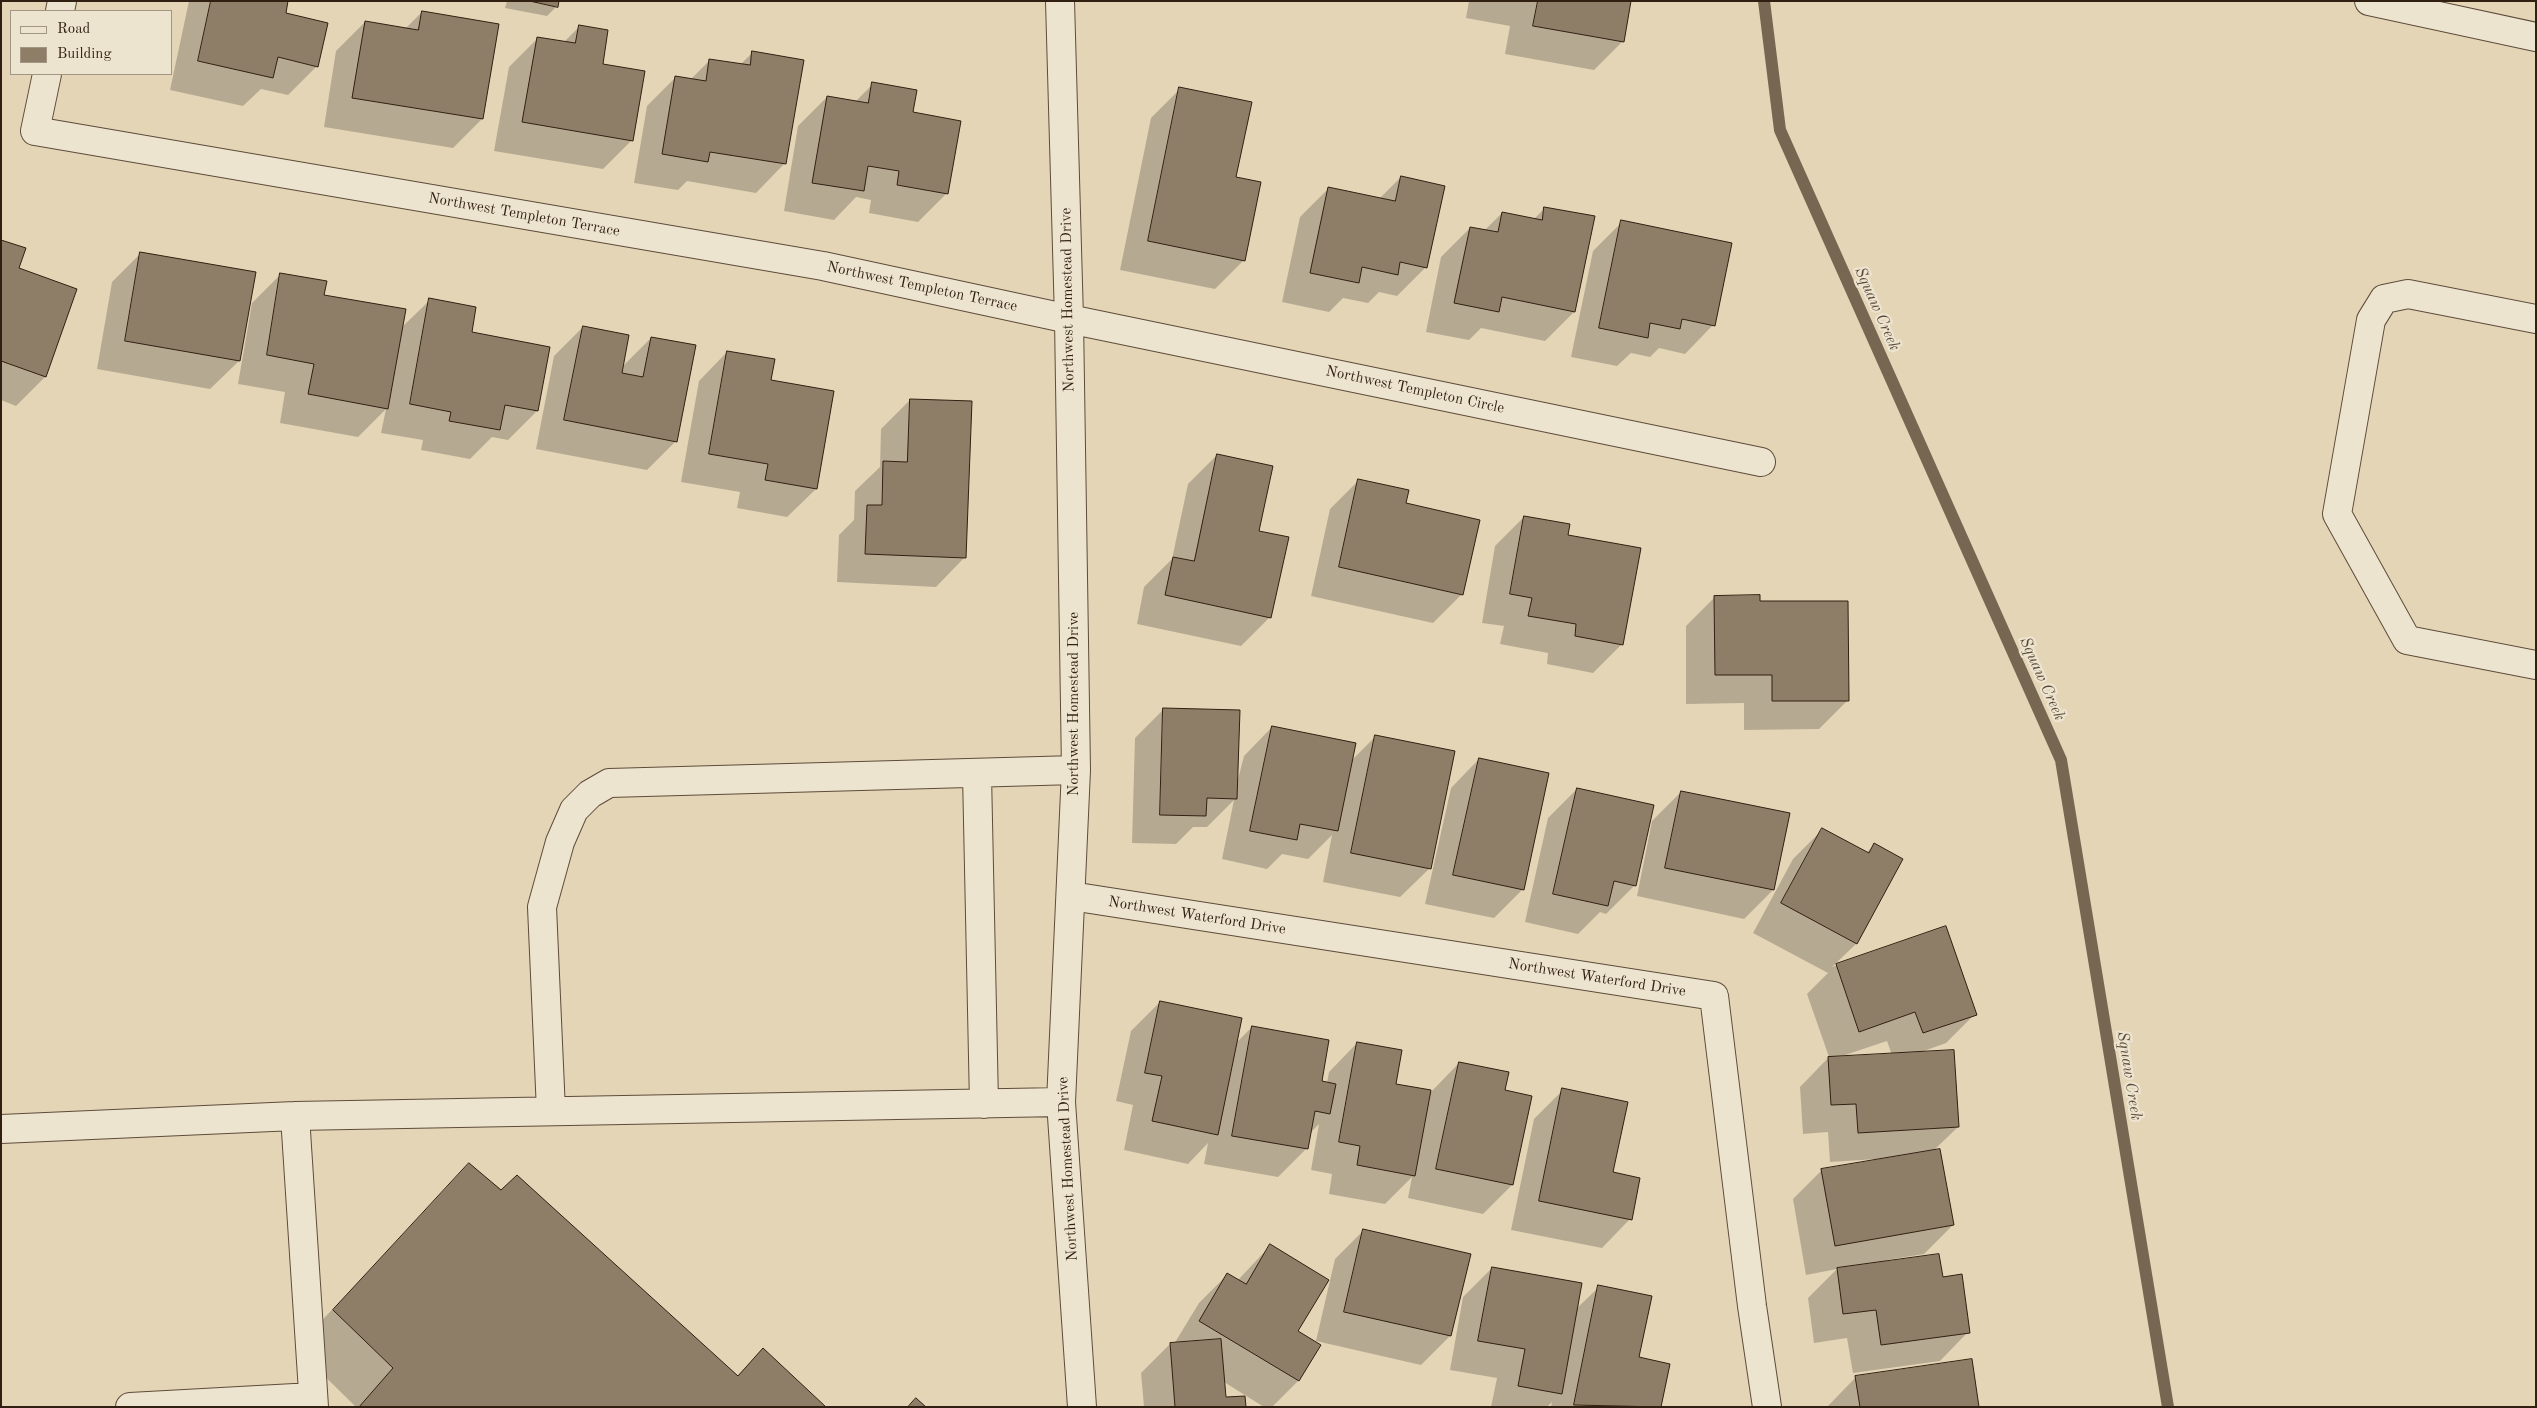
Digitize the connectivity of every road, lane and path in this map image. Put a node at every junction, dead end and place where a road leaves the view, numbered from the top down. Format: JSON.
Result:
{"nodes":[{"id":1,"x":1060,"y":1,"type":"edge"},
{"id":2,"x":2370,"y":1,"type":"edge"},
{"id":3,"x":2445,"y":8,"type":"edge"},
{"id":4,"x":2536,"y":37,"type":"edge"},
{"id":5,"x":47,"y":75,"type":"edge"},
{"id":6,"x":1069,"y":319,"type":"junction"},
{"id":7,"x":2536,"y":319,"type":"edge"},
{"id":8,"x":1761,"y":462,"type":"dead end"},
{"id":9,"x":2536,"y":665,"type":"edge"},
{"id":10,"x":1076,"y":770,"type":"junction"},
{"id":11,"x":977,"y":774,"type":"junction"},
{"id":12,"x":1072,"y":896,"type":"junction"},
{"id":13,"x":1061,"y":1102,"type":"junction"},
{"id":14,"x":984,"y":1104,"type":"junction"},
{"id":15,"x":551,"y":1111,"type":"junction"},
{"id":16,"x":295,"y":1116,"type":"junction"},
{"id":17,"x":1,"y":1129,"type":"edge"},
{"id":18,"x":314,"y":1402,"type":"edge"},
{"id":19,"x":130,"y":1407,"type":"edge"},
{"id":20,"x":1082,"y":1407,"type":"edge"},
{"id":21,"x":1767,"y":1407,"type":"edge"}],
"edges":[{"from":1,"to":6,"type":"street","name":"Northwest Homestead Drive"},
{"from":2,"to":3,"type":"street"},
{"from":3,"to":4,"type":"street"},
{"from":5,"to":6,"type":"street","name":"Northwest Templeton Terrace"},
{"from":6,"to":8,"type":"street","name":"Northwest Templeton Circle"},
{"from":6,"to":10,"type":"street","name":"Northwest Homestead Drive"},
{"from":7,"to":9,"type":"street"},
{"from":10,"to":11,"type":"street"},
{"from":10,"to":12,"type":"street","name":"Northwest Homestead Drive"},
{"from":11,"to":14,"type":"street"},
{"from":11,"to":15,"type":"street"},
{"from":12,"to":13,"type":"street","name":"Northwest Homestead Drive"},
{"from":12,"to":21,"type":"street","name":"Northwest Waterford Drive"},
{"from":13,"to":14,"type":"street"},
{"from":13,"to":20,"type":"street","name":"Northwest Homestead Drive"},
{"from":14,"to":15,"type":"street"},
{"from":15,"to":16,"type":"street"},
{"from":16,"to":17,"type":"street"},
{"from":16,"to":18,"type":"street"},
{"from":18,"to":19,"type":"street"}]}
